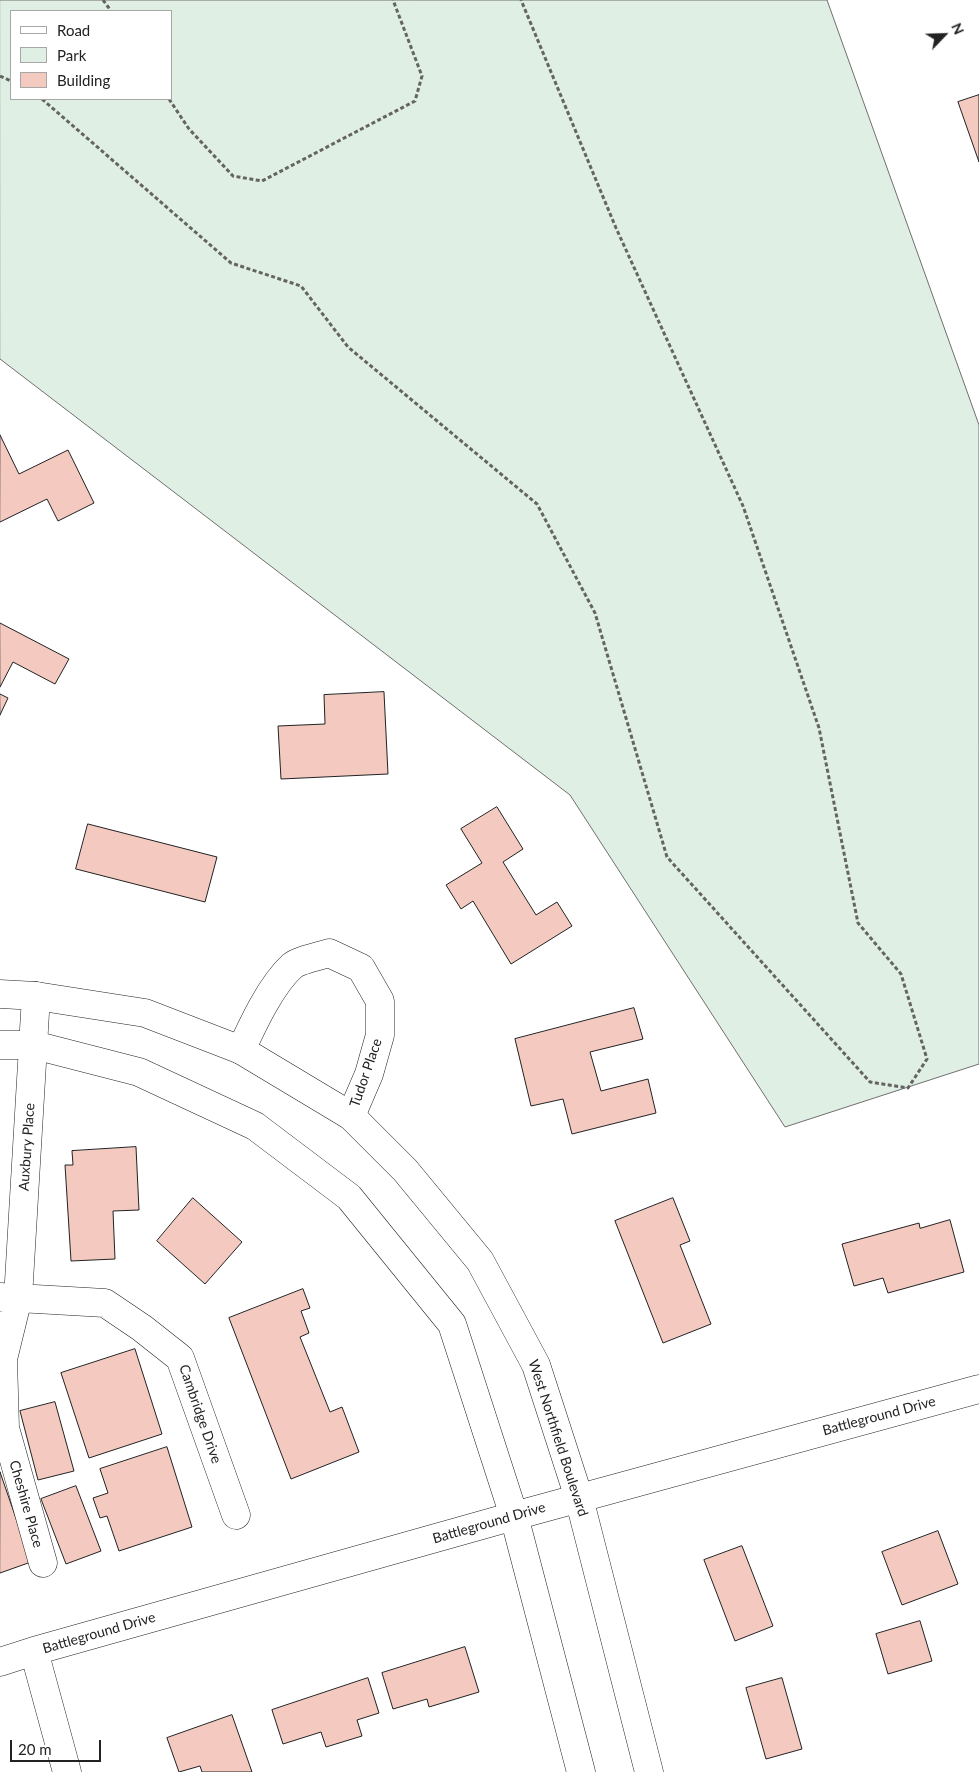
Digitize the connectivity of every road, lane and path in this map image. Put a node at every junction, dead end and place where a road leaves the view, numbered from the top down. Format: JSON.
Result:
{"nodes":[{"id":1,"x":393,"y":0,"type":"edge"},
{"id":2,"x":521,"y":0,"type":"edge"},
{"id":3,"x":43,"y":100,"type":"edge"},
{"id":4,"x":170,"y":100,"type":"edge"},
{"id":5,"x":0,"y":994,"type":"edge"},
{"id":6,"x":36,"y":996,"type":"junction"},
{"id":7,"x":0,"y":1044,"type":"edge"},
{"id":8,"x":34,"y":1045,"type":"junction"},
{"id":9,"x":241,"y":1050,"type":"junction"},
{"id":10,"x":350,"y":1116,"type":"junction"},
{"id":11,"x":9,"y":1298,"type":"edge"},
{"id":12,"x":979,"y":1389,"type":"edge"},
{"id":13,"x":579,"y":1498,"type":"junction"},
{"id":14,"x":236,"y":1515,"type":"dead end"},
{"id":15,"x":514,"y":1516,"type":"junction"},
{"id":16,"x":43,"y":1563,"type":"dead end"},
{"id":17,"x":34,"y":1651,"type":"junction"},
{"id":18,"x":0,"y":1662,"type":"edge"},
{"id":19,"x":68,"y":1772,"type":"edge"},
{"id":20,"x":581,"y":1772,"type":"edge"},
{"id":21,"x":649,"y":1772,"type":"edge"}],
"edges":[{"from":1,"to":4,"type":"path"},
{"from":2,"to":3,"type":"path"},
{"from":5,"to":6,"type":"street","name":"West Northfield Boulevard"},
{"from":6,"to":8,"type":"street","name":"Auxbury Place"},
{"from":6,"to":9,"type":"street","name":"West Northfield Boulevard"},
{"from":7,"to":8,"type":"street"},
{"from":8,"to":11,"type":"street","name":"Auxbury Place"},
{"from":8,"to":15,"type":"street"},
{"from":9,"to":10,"type":"street","name":"West Northfield Boulevard"},
{"from":9,"to":10,"type":"street","name":"Tudor Place"},
{"from":10,"to":13,"type":"street","name":"West Northfield Boulevard"},
{"from":11,"to":14,"type":"street","name":"Cambridge Drive"},
{"from":11,"to":16,"type":"street","name":"Cheshire Place"},
{"from":12,"to":13,"type":"street","name":"Battleground Drive"},
{"from":13,"to":15,"type":"street","name":"Battleground Drive"},
{"from":13,"to":21,"type":"street","name":"West Northfield Boulevard"},
{"from":15,"to":17,"type":"street","name":"Battleground Drive"},
{"from":15,"to":20,"type":"street"},
{"from":17,"to":18,"type":"street","name":"Battleground Drive"},
{"from":17,"to":19,"type":"street"}]}
